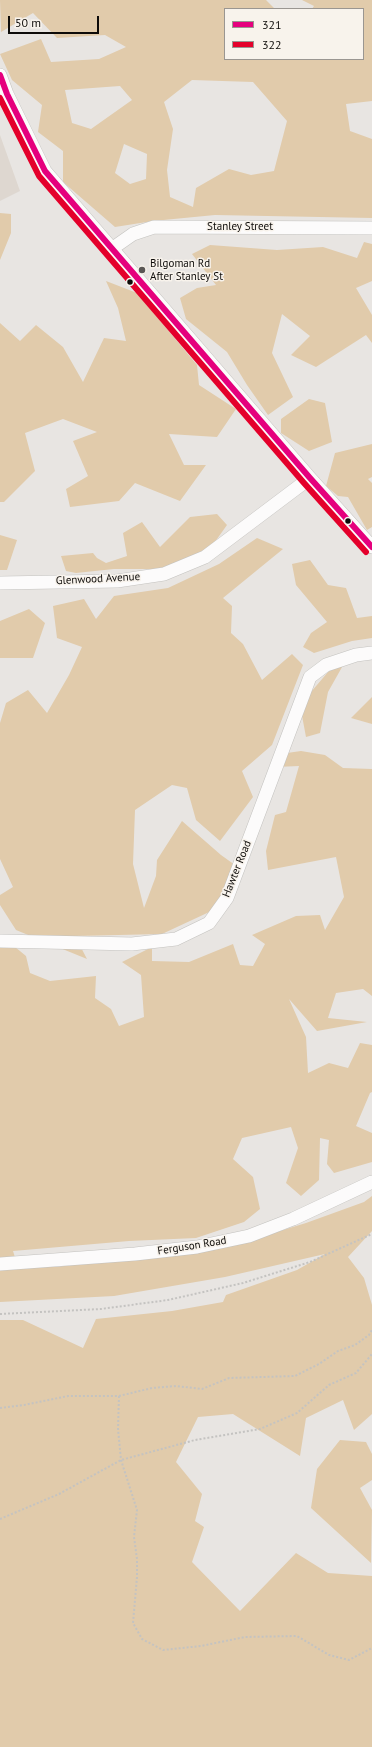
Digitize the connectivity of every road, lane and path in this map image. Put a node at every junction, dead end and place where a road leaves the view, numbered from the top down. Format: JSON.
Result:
{"nodes":[{"id":1,"x":0,"y":75,"type":"edge"},
{"id":2,"x":372,"y":228,"type":"edge"},
{"id":3,"x":113,"y":248,"type":"junction"},
{"id":4,"x":310,"y":478,"type":"junction"},
{"id":5,"x":372,"y":547,"type":"edge"},
{"id":6,"x":0,"y":583,"type":"edge"},
{"id":7,"x":372,"y":653,"type":"edge"},
{"id":8,"x":0,"y":941,"type":"edge"},
{"id":9,"x":372,"y":1182,"type":"edge"},
{"id":10,"x":372,"y":1234,"type":"edge"},
{"id":11,"x":0,"y":1264,"type":"edge"},
{"id":12,"x":0,"y":1314,"type":"edge"},
{"id":13,"x":372,"y":1330,"type":"edge"},
{"id":14,"x":372,"y":1354,"type":"edge"},
{"id":15,"x":119,"y":1396,"type":"junction"},
{"id":16,"x":0,"y":1408,"type":"edge"},
{"id":17,"x":121,"y":1460,"type":"junction"},
{"id":18,"x":0,"y":1519,"type":"edge"},
{"id":19,"x":372,"y":1648,"type":"edge"}],
"edges":[{"from":1,"to":3,"type":"street"},
{"from":2,"to":3,"type":"street","name":"Stanley Street"},
{"from":3,"to":4,"type":"street"},
{"from":4,"to":5,"type":"street"},
{"from":4,"to":6,"type":"street","name":"Glenwood Avenue"},
{"from":7,"to":8,"type":"street","name":"Hawter Road"},
{"from":9,"to":11,"type":"street","name":"Ferguson Road"},
{"from":10,"to":12,"type":"path"},
{"from":13,"to":15,"type":"path"},
{"from":14,"to":17,"type":"path"},
{"from":15,"to":16,"type":"path"},
{"from":15,"to":17,"type":"path"},
{"from":17,"to":18,"type":"path"},
{"from":17,"to":19,"type":"path"}]}
